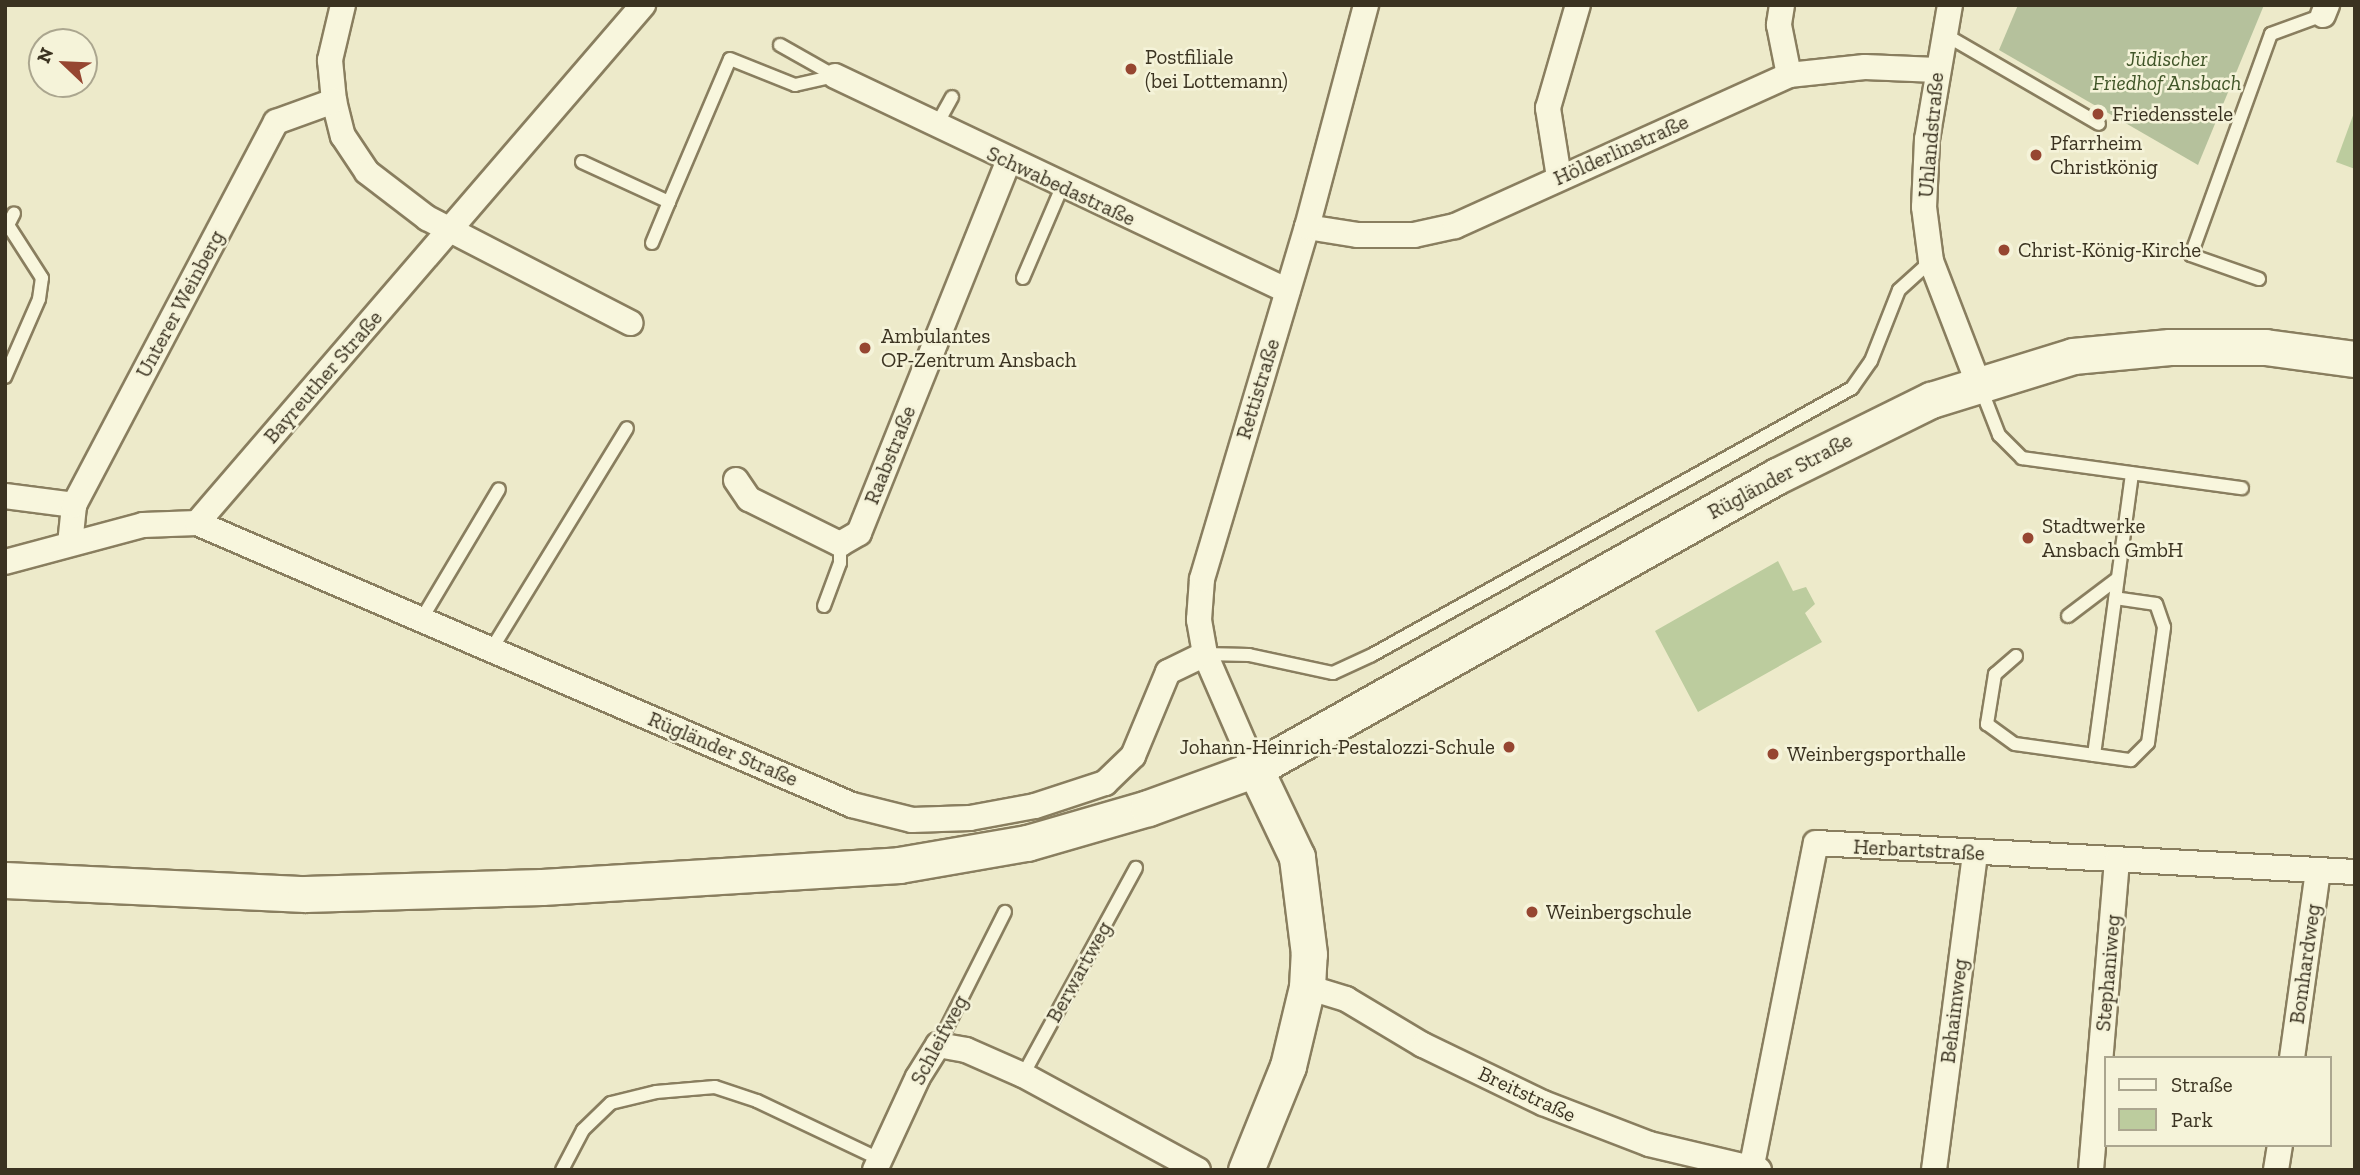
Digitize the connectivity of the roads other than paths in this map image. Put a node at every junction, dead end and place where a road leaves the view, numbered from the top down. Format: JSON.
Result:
{"nodes":[{"id":1,"x":344,"y":5,"type":"edge"},
{"id":2,"x":643,"y":5,"type":"edge"},
{"id":3,"x":1366,"y":5,"type":"edge"},
{"id":4,"x":1578,"y":5,"type":"edge"},
{"id":5,"x":1782,"y":5,"type":"edge"},
{"id":6,"x":1950,"y":5,"type":"edge"},
{"id":7,"x":2325,"y":10,"type":"edge"},
{"id":8,"x":1944,"y":34,"type":"junction"},
{"id":9,"x":780,"y":45,"type":"dead end"},
{"id":10,"x":1937,"y":70,"type":"junction"},
{"id":11,"x":1789,"y":75,"type":"junction"},
{"id":12,"x":835,"y":76,"type":"junction"},
{"id":13,"x":952,"y":97,"type":"dead end"},
{"id":14,"x":334,"y":101,"type":"junction"},
{"id":15,"x":2099,"y":124,"type":"dead end"},
{"id":16,"x":936,"y":127,"type":"junction"},
{"id":17,"x":582,"y":162,"type":"dead end"},
{"id":18,"x":1008,"y":162,"type":"junction"},
{"id":19,"x":1559,"y":177,"type":"junction"},
{"id":20,"x":1062,"y":187,"type":"junction"},
{"id":21,"x":669,"y":202,"type":"junction"},
{"id":22,"x":13,"y":212,"type":"dead end"},
{"id":23,"x":1307,"y":227,"type":"junction"},
{"id":24,"x":448,"y":230,"type":"junction"},
{"id":25,"x":652,"y":243,"type":"dead end"},
{"id":26,"x":1931,"y":261,"type":"junction"},
{"id":27,"x":1023,"y":278,"type":"dead end"},
{"id":28,"x":2259,"y":279,"type":"dead end"},
{"id":29,"x":1288,"y":291,"type":"junction"},
{"id":30,"x":630,"y":323,"type":"dead end"},
{"id":31,"x":2355,"y":359,"type":"edge"},
{"id":32,"x":5,"y":377,"type":"edge"},
{"id":33,"x":1978,"y":383,"type":"junction"},
{"id":34,"x":627,"y":428,"type":"dead end"},
{"id":35,"x":2132,"y":474,"type":"junction"},
{"id":36,"x":736,"y":480,"type":"dead end"},
{"id":37,"x":2242,"y":488,"type":"dead end"},
{"id":38,"x":499,"y":489,"type":"dead end"},
{"id":39,"x":5,"y":496,"type":"edge"},
{"id":40,"x":74,"y":505,"type":"junction"},
{"id":41,"x":197,"y":523,"type":"junction"},
{"id":42,"x":70,"y":544,"type":"junction"},
{"id":43,"x":840,"y":544,"type":"junction"},
{"id":44,"x":5,"y":562,"type":"edge"},
{"id":45,"x":2117,"y":579,"type":"junction"},
{"id":46,"x":2115,"y":598,"type":"junction"},
{"id":47,"x":824,"y":606,"type":"dead end"},
{"id":48,"x":2067,"y":616,"type":"dead end"},
{"id":49,"x":421,"y":620,"type":"junction"},
{"id":50,"x":491,"y":650,"type":"junction"},
{"id":51,"x":1205,"y":654,"type":"junction"},
{"id":52,"x":2016,"y":656,"type":"dead end"},
{"id":53,"x":2094,"y":755,"type":"junction"},
{"id":54,"x":1255,"y":769,"type":"junction"},
{"id":55,"x":1975,"y":853,"type":"junction"},
{"id":56,"x":2117,"y":860,"type":"junction"},
{"id":57,"x":1136,"y":868,"type":"dead end"},
{"id":58,"x":2318,"y":871,"type":"junction"},
{"id":59,"x":2355,"y":872,"type":"edge"},
{"id":60,"x":5,"y":880,"type":"edge"},
{"id":61,"x":1005,"y":912,"type":"dead end"},
{"id":62,"x":1307,"y":987,"type":"junction"},
{"id":63,"x":938,"y":1045,"type":"junction"},
{"id":64,"x":2292,"y":1056,"type":"edge"},
{"id":65,"x":1023,"y":1076,"type":"junction"},
{"id":66,"x":2280,"y":1147,"type":"edge"},
{"id":67,"x":877,"y":1164,"type":"edge"},
{"id":68,"x":1754,"y":1169,"type":"edge"},
{"id":69,"x":562,"y":1170,"type":"edge"},
{"id":70,"x":1198,"y":1170,"type":"edge"},
{"id":71,"x":1246,"y":1170,"type":"edge"},
{"id":72,"x":1934,"y":1170,"type":"edge"},
{"id":73,"x":2091,"y":1170,"type":"edge"},
{"id":74,"x":2276,"y":1170,"type":"edge"}],
"edges":[{"from":1,"to":14,"type":"street"},
{"from":2,"to":24,"type":"street","name":"Bayreuther Straße"},
{"from":3,"to":23,"type":"street","name":"Rettistraße"},
{"from":4,"to":19,"type":"street"},
{"from":5,"to":11,"type":"street"},
{"from":6,"to":8,"type":"street","name":"Uhlandstraße"},
{"from":7,"to":28,"type":"lane"},
{"from":8,"to":10,"type":"street","name":"Uhlandstraße"},
{"from":8,"to":15,"type":"lane"},
{"from":9,"to":12,"type":"lane","name":"Schwabedastraße"},
{"from":10,"to":11,"type":"street","name":"Hölderlinstraße"},
{"from":10,"to":26,"type":"street","name":"Uhlandstraße"},
{"from":11,"to":19,"type":"street","name":"Hölderlinstraße"},
{"from":12,"to":16,"type":"street","name":"Schwabedastraße"},
{"from":12,"to":21,"type":"lane"},
{"from":13,"to":16,"type":"lane"},
{"from":14,"to":24,"type":"street"},
{"from":14,"to":40,"type":"street","name":"Unterer Weinberg"},
{"from":16,"to":18,"type":"street","name":"Schwabedastraße"},
{"from":17,"to":21,"type":"lane"},
{"from":18,"to":20,"type":"street","name":"Schwabedastraße"},
{"from":18,"to":43,"type":"street","name":"Raabstraße"},
{"from":19,"to":23,"type":"street","name":"Hölderlinstraße"},
{"from":20,"to":27,"type":"lane"},
{"from":20,"to":29,"type":"street","name":"Schwabedastraße"},
{"from":21,"to":25,"type":"lane"},
{"from":22,"to":32,"type":"lane"},
{"from":23,"to":29,"type":"street","name":"Rettistraße"},
{"from":24,"to":30,"type":"street"},
{"from":24,"to":41,"type":"street","name":"Bayreuther Straße"},
{"from":26,"to":33,"type":"street","name":"Uhlandstraße"},
{"from":26,"to":51,"type":"lane"},
{"from":29,"to":51,"type":"street","name":"Rettistraße"},
{"from":31,"to":33,"type":"main road","name":"Rügländer Straße"},
{"from":33,"to":35,"type":"lane"},
{"from":33,"to":54,"type":"main road","name":"Rügländer Straße"},
{"from":34,"to":50,"type":"lane"},
{"from":35,"to":37,"type":"lane"},
{"from":35,"to":45,"type":"lane"},
{"from":36,"to":43,"type":"street"},
{"from":38,"to":49,"type":"lane"},
{"from":39,"to":40,"type":"street"},
{"from":40,"to":42,"type":"street","name":"Unterer Weinberg"},
{"from":41,"to":42,"type":"street"},
{"from":41,"to":49,"type":"street","name":"Rügländer Straße"},
{"from":42,"to":44,"type":"street"},
{"from":43,"to":47,"type":"lane"},
{"from":45,"to":46,"type":"lane"},
{"from":45,"to":48,"type":"lane"},
{"from":46,"to":53,"type":"lane"},
{"from":46,"to":53,"type":"lane"},
{"from":49,"to":50,"type":"street","name":"Rügländer Straße"},
{"from":50,"to":51,"type":"street","name":"Rügländer Straße"},
{"from":51,"to":54,"type":"street","name":"Rettistraße"},
{"from":52,"to":53,"type":"lane"},
{"from":54,"to":60,"type":"main road","name":"Rügländer Straße"},
{"from":54,"to":62,"type":"main road"},
{"from":55,"to":56,"type":"street","name":"Herbartstraße"},
{"from":55,"to":68,"type":"street","name":"Herbartstraße"},
{"from":55,"to":72,"type":"street","name":"Behaimweg"},
{"from":56,"to":58,"type":"street","name":"Herbartstraße"},
{"from":56,"to":73,"type":"street","name":"Stephaniweg"},
{"from":57,"to":65,"type":"lane","name":"Berwartweg"},
{"from":58,"to":59,"type":"street","name":"Herbartstraße"},
{"from":58,"to":64,"type":"street","name":"Bomhardweg"},
{"from":61,"to":63,"type":"lane","name":"Schleifweg"},
{"from":62,"to":68,"type":"street","name":"Breitstraße"},
{"from":62,"to":71,"type":"main road"},
{"from":63,"to":65,"type":"street"},
{"from":63,"to":67,"type":"street","name":"Schleifweg"},
{"from":65,"to":70,"type":"street"},
{"from":66,"to":74,"type":"street"},
{"from":67,"to":69,"type":"lane"}]}
